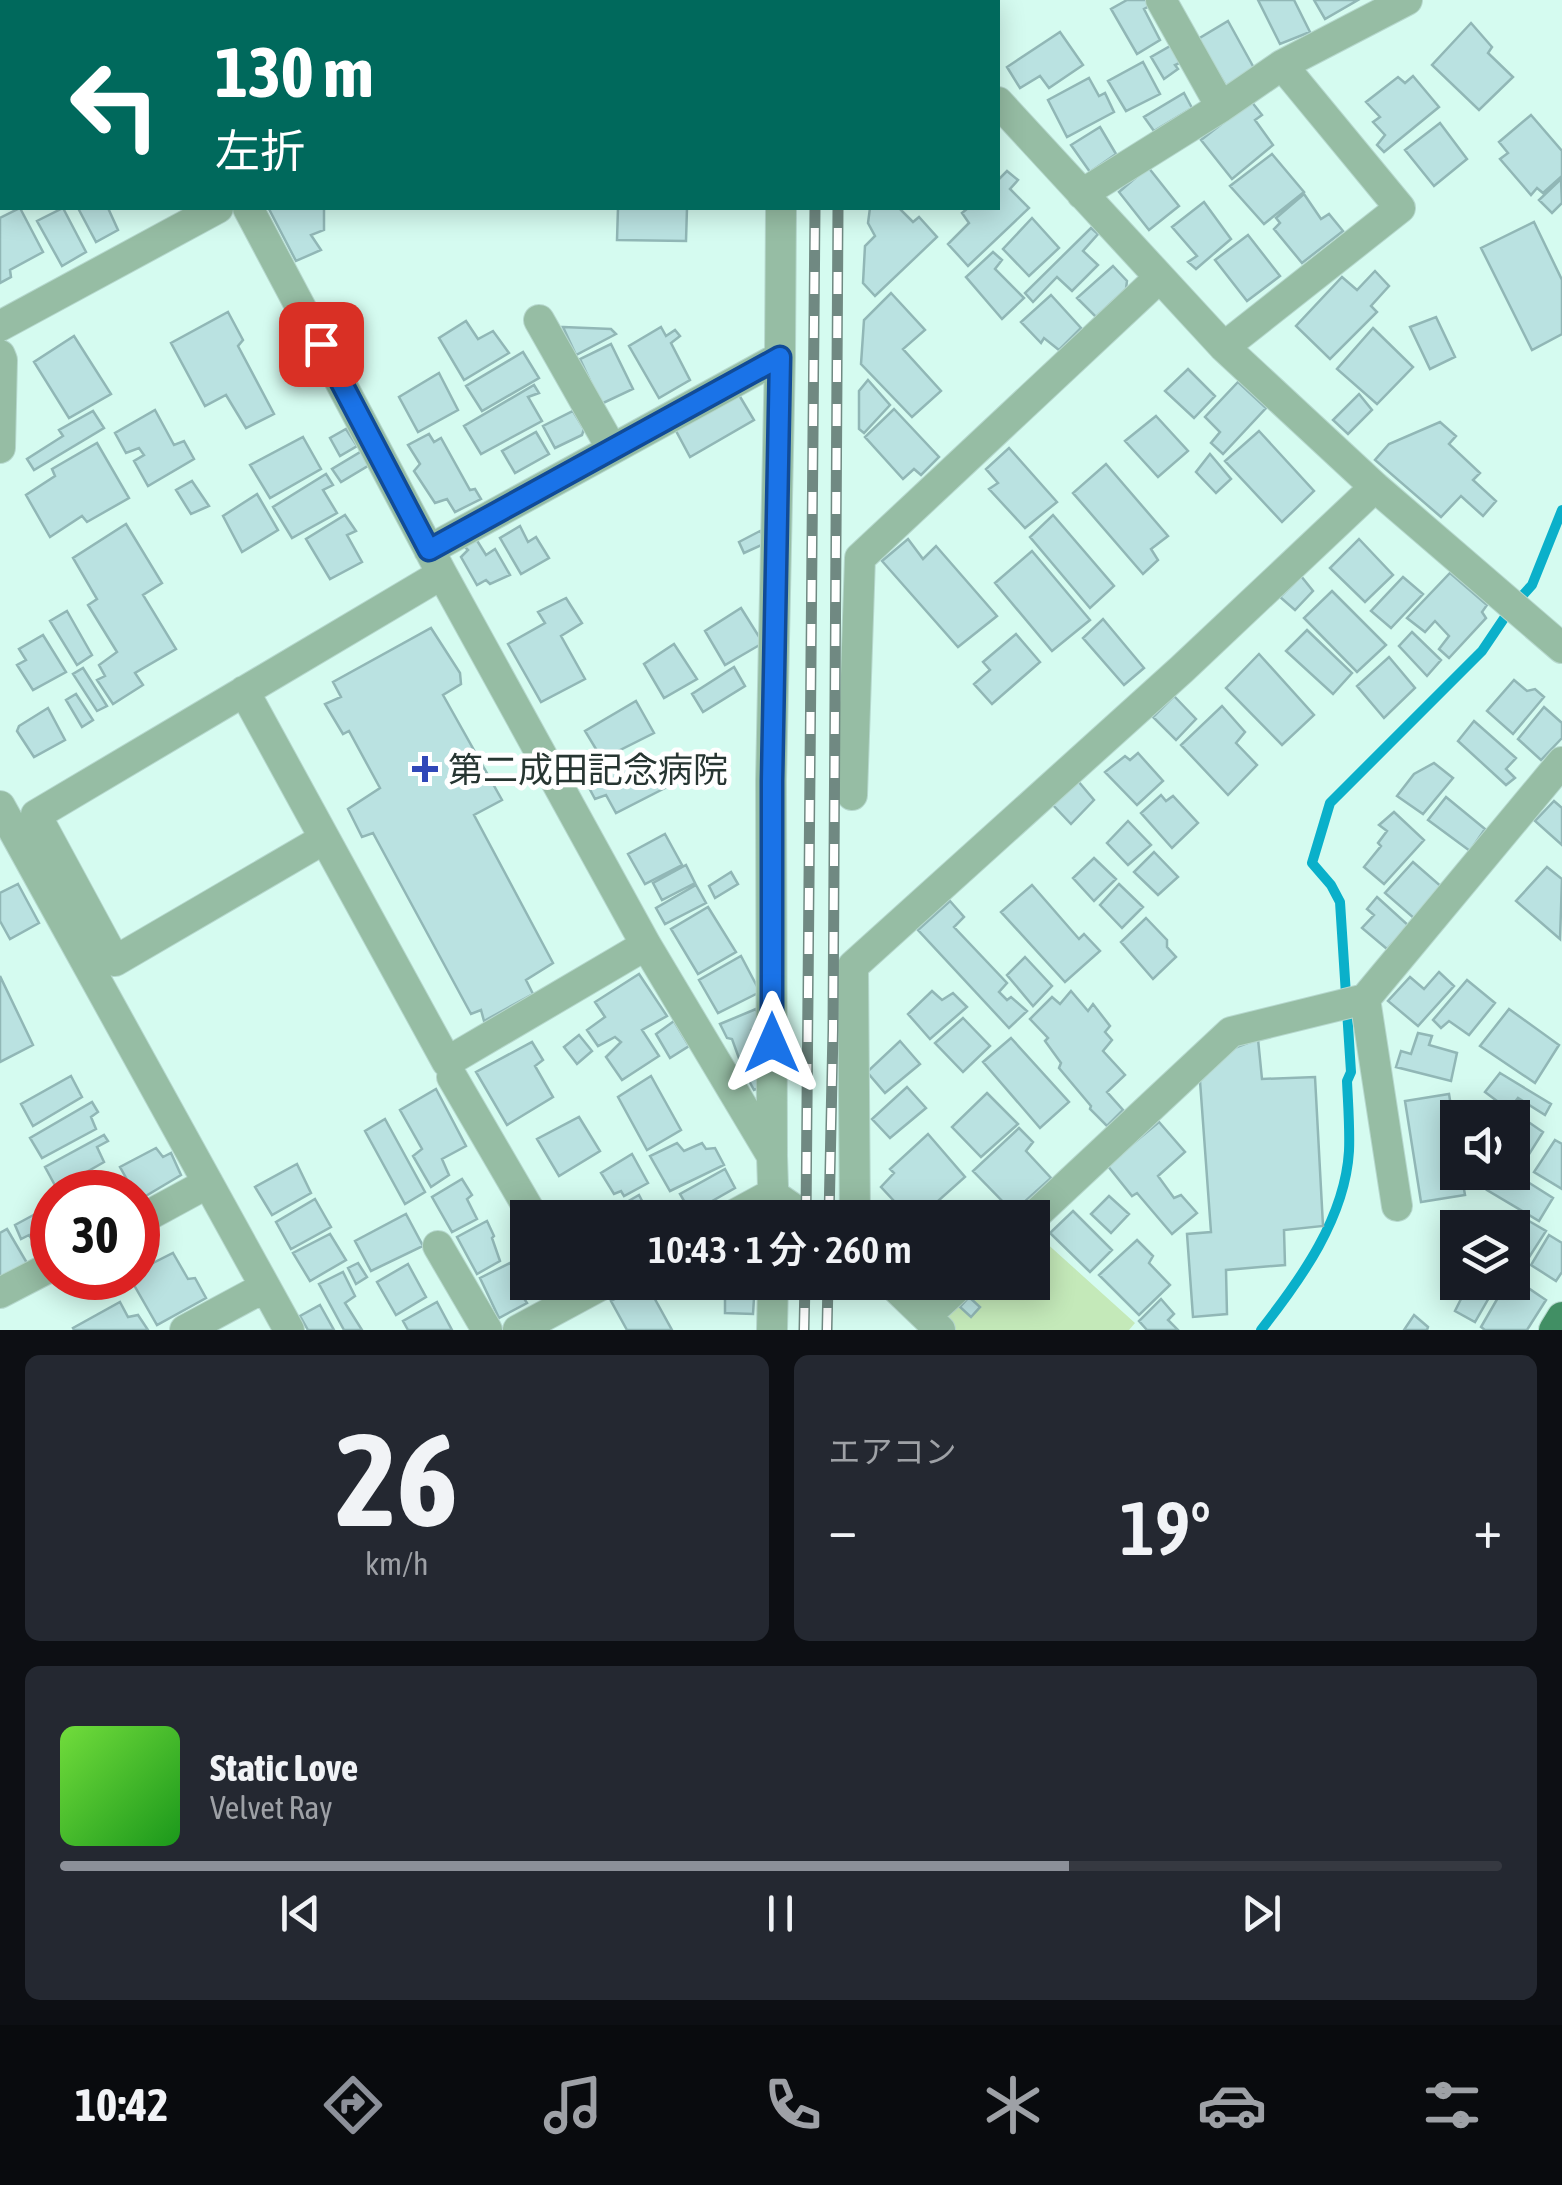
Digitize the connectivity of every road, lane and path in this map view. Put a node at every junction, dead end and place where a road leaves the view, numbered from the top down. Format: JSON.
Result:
{"nodes":[{"id":1,"x":1161,"y":0,"type":"edge"},
{"id":2,"x":1407,"y":0,"type":"edge"},
{"id":3,"x":1282,"y":65,"type":"junction"},
{"id":4,"x":1000,"y":104,"type":"edge"},
{"id":5,"x":1221,"y":107,"type":"junction"},
{"id":6,"x":1082,"y":194,"type":"junction"},
{"id":7,"x":214,"y":210,"type":"edge"},
{"id":8,"x":249,"y":210,"type":"edge"},
{"id":9,"x":781,"y":210,"type":"edge"},
{"id":10,"x":1159,"y":278,"type":"junction"},
{"id":11,"x":539,"y":320,"type":"dead end"},
{"id":12,"x":0,"y":326,"type":"edge"},
{"id":13,"x":1224,"y":346,"type":"junction"},
{"id":14,"x":0,"y":355,"type":"edge"},
{"id":15,"x":780,"y":357,"type":"junction"},
{"id":16,"x":0,"y":448,"type":"edge"},
{"id":17,"x":612,"y":449,"type":"junction"},
{"id":18,"x":1374,"y":487,"type":"junction"},
{"id":19,"x":436,"y":562,"type":"junction"},
{"id":20,"x":1562,"y":648,"type":"edge"},
{"id":21,"x":244,"y":691,"type":"junction"},
{"id":22,"x":1562,"y":762,"type":"edge"},
{"id":23,"x":852,"y":796,"type":"dead end"},
{"id":24,"x":0,"y":806,"type":"edge"},
{"id":25,"x":324,"y":839,"type":"junction"},
{"id":26,"x":646,"y":945,"type":"junction"},
{"id":27,"x":1348,"y":1003,"type":"junction"},
{"id":28,"x":452,"y":1078,"type":"dead end"},
{"id":29,"x":772,"y":1156,"type":"junction"},
{"id":30,"x":208,"y":1183,"type":"junction"},
{"id":31,"x":523,"y":1200,"type":"edge"},
{"id":32,"x":773,"y":1200,"type":"edge"},
{"id":33,"x":854,"y":1200,"type":"edge"},
{"id":34,"x":1050,"y":1201,"type":"edge"},
{"id":35,"x":1397,"y":1206,"type":"dead end"},
{"id":36,"x":160,"y":1208,"type":"edge"},
{"id":37,"x":438,"y":1246,"type":"dead end"},
{"id":38,"x":30,"y":1278,"type":"edge"},
{"id":39,"x":265,"y":1286,"type":"junction"},
{"id":40,"x":0,"y":1294,"type":"edge"},
{"id":41,"x":566,"y":1300,"type":"edge"},
{"id":42,"x":773,"y":1300,"type":"edge"},
{"id":43,"x":909,"y":1300,"type":"edge"},
{"id":44,"x":949,"y":1300,"type":"edge"},
{"id":45,"x":1562,"y":1317,"type":"edge"},
{"id":46,"x":933,"y":1323,"type":"edge"},
{"id":47,"x":185,"y":1330,"type":"edge"},
{"id":48,"x":289,"y":1330,"type":"edge"},
{"id":49,"x":487,"y":1330,"type":"edge"},
{"id":50,"x":518,"y":1330,"type":"edge"},
{"id":51,"x":772,"y":1330,"type":"edge"},
{"id":52,"x":1554,"y":1330,"type":"edge"}],
"edges":[{"from":1,"to":5,"type":"street"},
{"from":2,"to":3,"type":"street"},
{"from":3,"to":5,"type":"street"},
{"from":3,"to":13,"type":"street"},
{"from":4,"to":6,"type":"street"},
{"from":5,"to":6,"type":"street"},
{"from":6,"to":10,"type":"street"},
{"from":7,"to":12,"type":"street"},
{"from":8,"to":19,"type":"street"},
{"from":9,"to":15,"type":"street"},
{"from":10,"to":13,"type":"street"},
{"from":10,"to":23,"type":"street"},
{"from":11,"to":17,"type":"street"},
{"from":13,"to":18,"type":"street"},
{"from":14,"to":16,"type":"street"},
{"from":15,"to":17,"type":"street"},
{"from":15,"to":29,"type":"street"},
{"from":17,"to":19,"type":"street"},
{"from":18,"to":20,"type":"street"},
{"from":18,"to":33,"type":"street"},
{"from":19,"to":21,"type":"street"},
{"from":19,"to":26,"type":"street"},
{"from":21,"to":25,"type":"street"},
{"from":21,"to":25,"type":"street"},
{"from":22,"to":27,"type":"street"},
{"from":24,"to":30,"type":"street"},
{"from":25,"to":26,"type":"street"},
{"from":26,"to":29,"type":"street"},
{"from":27,"to":34,"type":"street"},
{"from":27,"to":35,"type":"street"},
{"from":28,"to":31,"type":"street"},
{"from":29,"to":32,"type":"street"},
{"from":30,"to":36,"type":"street"},
{"from":30,"to":39,"type":"street"},
{"from":37,"to":49,"type":"street"},
{"from":38,"to":40,"type":"street"},
{"from":39,"to":47,"type":"street"},
{"from":39,"to":48,"type":"street"},
{"from":41,"to":50,"type":"street"},
{"from":42,"to":51,"type":"street"},
{"from":43,"to":46,"type":"street"},
{"from":44,"to":46,"type":"street"},
{"from":45,"to":52,"type":"main road"}]}
